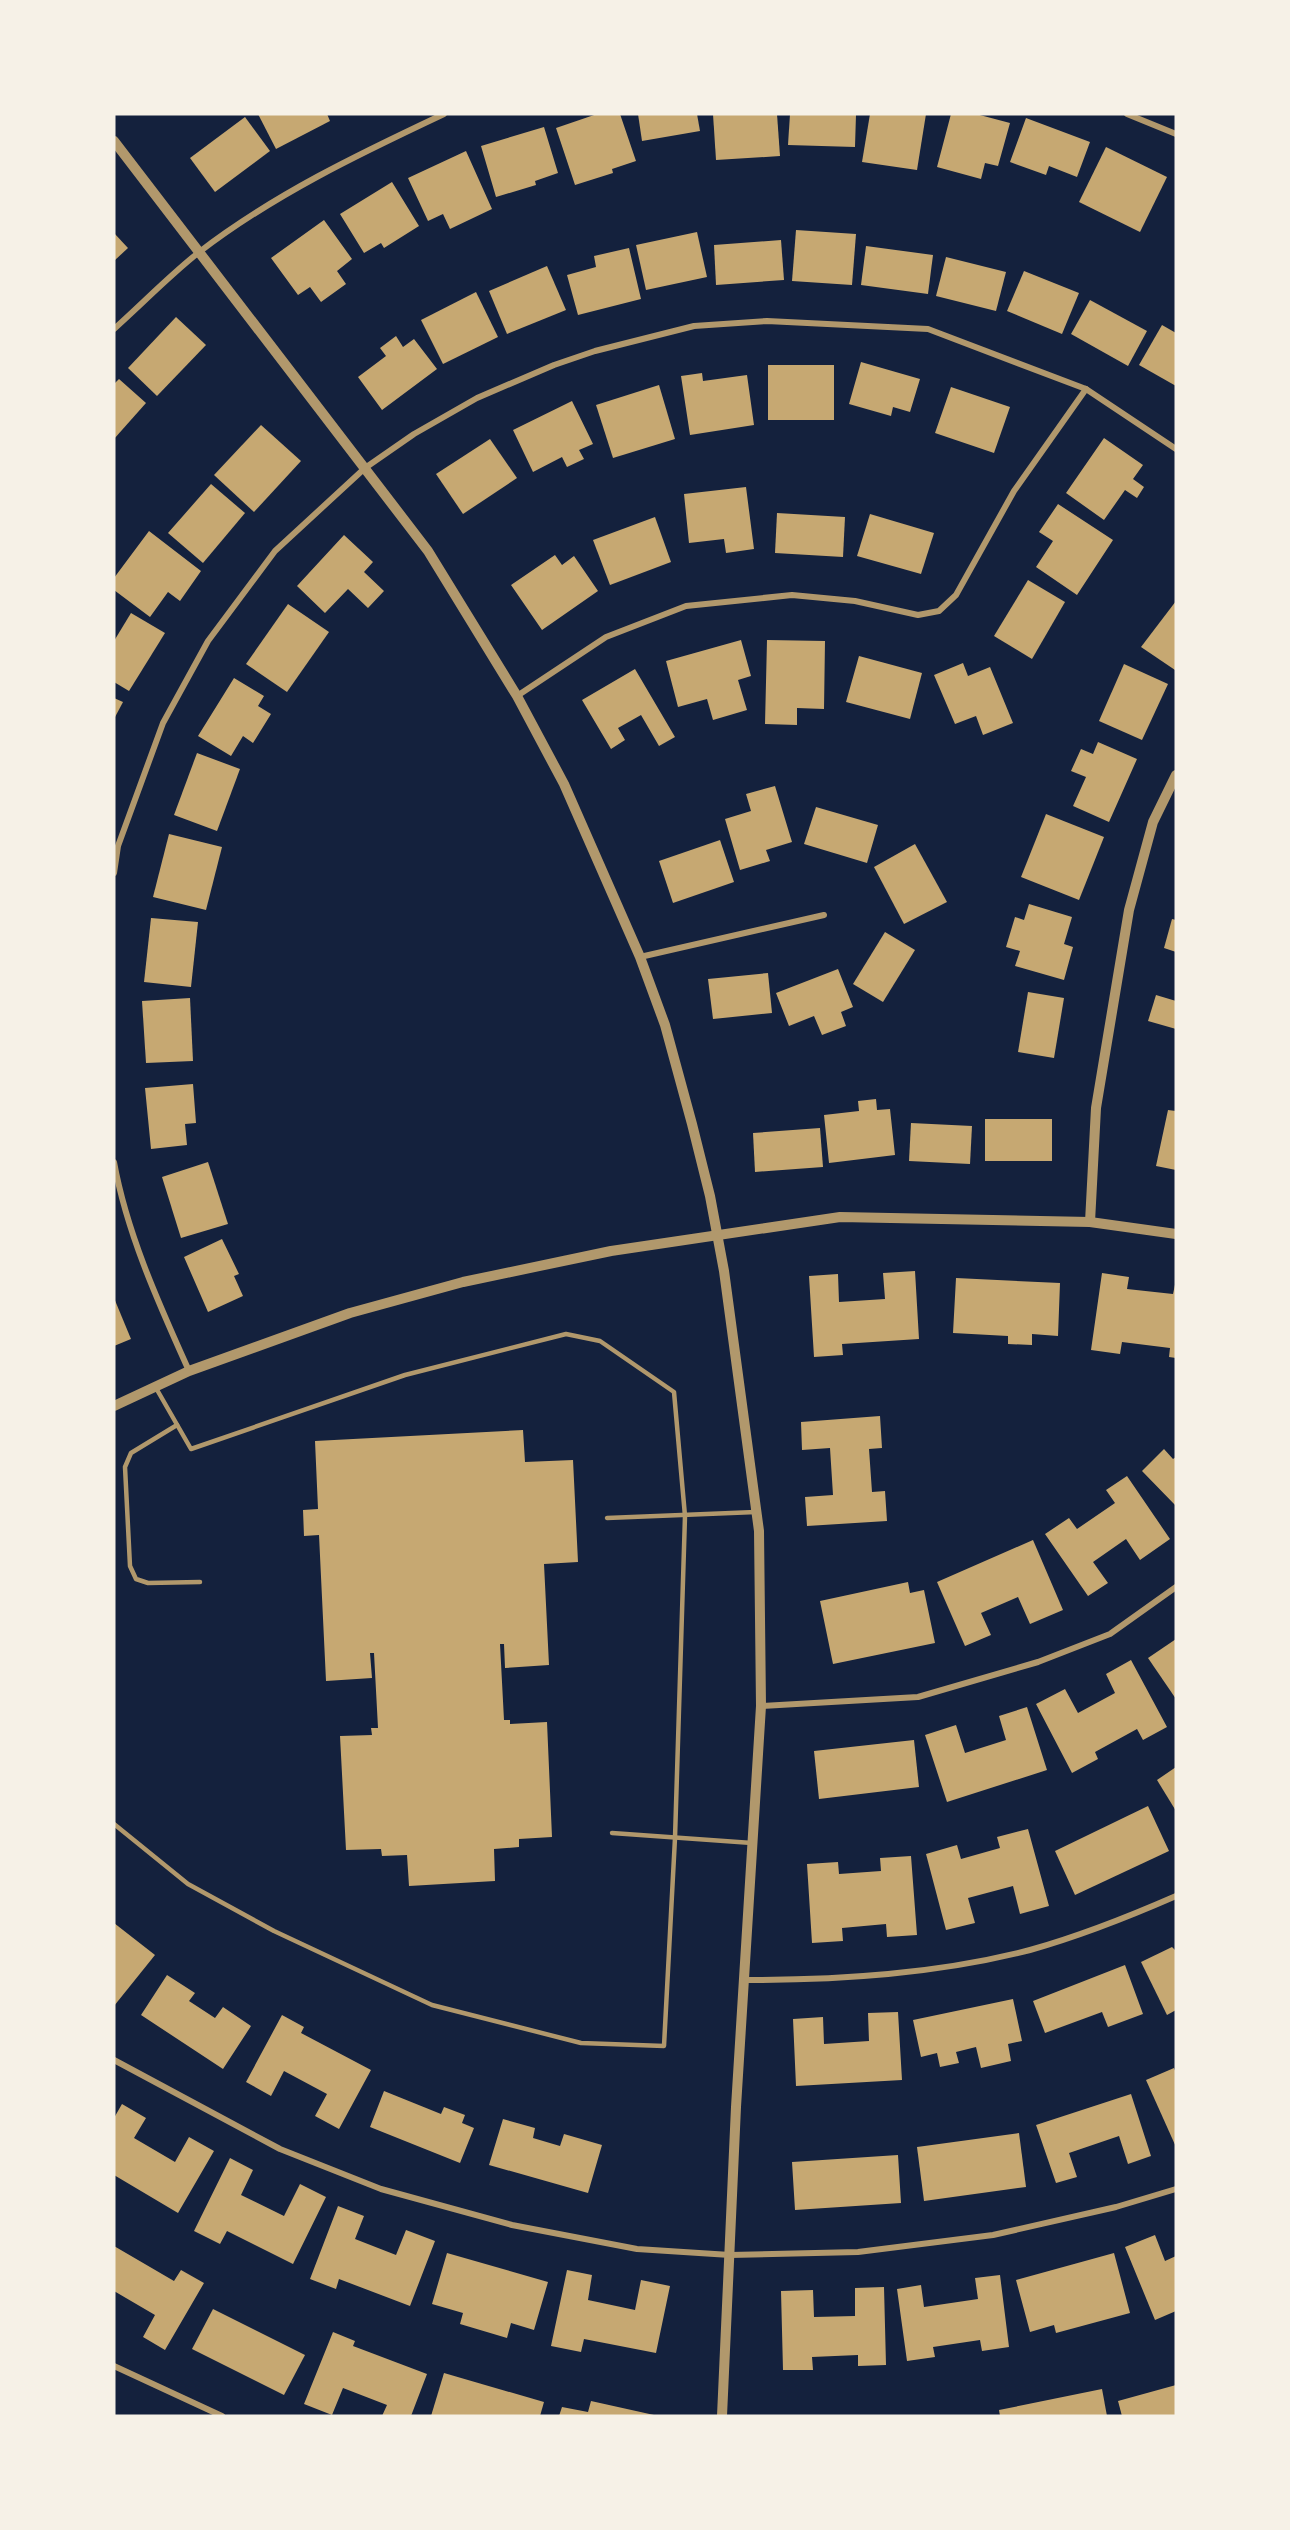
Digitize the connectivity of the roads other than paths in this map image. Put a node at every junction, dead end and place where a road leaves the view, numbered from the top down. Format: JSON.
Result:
{"nodes":[{"id":1,"x":444,"y":114,"type":"edge"},
{"id":2,"x":1127,"y":114,"type":"edge"},
{"id":3,"x":1176,"y":135,"type":"edge"},
{"id":4,"x":114,"y":141,"type":"edge"},
{"id":5,"x":198,"y":253,"type":"junction"},
{"id":6,"x":114,"y":329,"type":"edge"},
{"id":7,"x":1086,"y":389,"type":"junction"},
{"id":8,"x":1176,"y":450,"type":"edge"},
{"id":9,"x":365,"y":468,"type":"junction"},
{"id":10,"x":517,"y":696,"type":"junction"},
{"id":11,"x":1176,"y":775,"type":"edge"},
{"id":12,"x":114,"y":873,"type":"edge"},
{"id":13,"x":824,"y":915,"type":"dead end"},
{"id":14,"x":640,"y":957,"type":"junction"},
{"id":15,"x":114,"y":1162,"type":"edge"},
{"id":16,"x":1090,"y":1222,"type":"junction"},
{"id":17,"x":1176,"y":1234,"type":"edge"},
{"id":18,"x":717,"y":1235,"type":"junction"},
{"id":19,"x":189,"y":1371,"type":"junction"},
{"id":20,"x":154,"y":1386,"type":"junction"},
{"id":21,"x":114,"y":1406,"type":"edge"},
{"id":22,"x":177,"y":1425,"type":"junction"},
{"id":23,"x":756,"y":1512,"type":"junction"},
{"id":24,"x":685,"y":1516,"type":"junction"},
{"id":25,"x":607,"y":1518,"type":"dead end"},
{"id":26,"x":200,"y":1582,"type":"dead end"},
{"id":27,"x":1176,"y":1587,"type":"edge"},
{"id":28,"x":761,"y":1706,"type":"junction"},
{"id":29,"x":114,"y":1824,"type":"edge"},
{"id":30,"x":612,"y":1833,"type":"dead end"},
{"id":31,"x":675,"y":1838,"type":"junction"},
{"id":32,"x":752,"y":1843,"type":"junction"},
{"id":33,"x":1176,"y":1896,"type":"edge"},
{"id":34,"x":744,"y":1980,"type":"junction"},
{"id":35,"x":114,"y":2060,"type":"edge"},
{"id":36,"x":1176,"y":2189,"type":"edge"},
{"id":37,"x":730,"y":2255,"type":"junction"},
{"id":38,"x":114,"y":2366,"type":"edge"},
{"id":39,"x":222,"y":2416,"type":"edge"},
{"id":40,"x":722,"y":2416,"type":"edge"}],
"edges":[{"from":1,"to":5,"type":"street"},
{"from":2,"to":3,"type":"street"},
{"from":4,"to":5,"type":"street"},
{"from":5,"to":6,"type":"street"},
{"from":5,"to":9,"type":"street"},
{"from":7,"to":8,"type":"street"},
{"from":7,"to":9,"type":"street"},
{"from":7,"to":10,"type":"street"},
{"from":9,"to":10,"type":"street"},
{"from":9,"to":12,"type":"street"},
{"from":10,"to":14,"type":"street"},
{"from":11,"to":16,"type":"street"},
{"from":13,"to":14,"type":"street"},
{"from":14,"to":18,"type":"street"},
{"from":15,"to":19,"type":"street"},
{"from":16,"to":17,"type":"street"},
{"from":16,"to":18,"type":"street"},
{"from":18,"to":19,"type":"street"},
{"from":18,"to":23,"type":"street"},
{"from":19,"to":20,"type":"street"},
{"from":20,"to":21,"type":"street"},
{"from":20,"to":22,"type":"lane"},
{"from":22,"to":24,"type":"lane"},
{"from":22,"to":26,"type":"lane"},
{"from":23,"to":24,"type":"lane"},
{"from":23,"to":28,"type":"street"},
{"from":24,"to":25,"type":"lane"},
{"from":24,"to":31,"type":"lane"},
{"from":27,"to":28,"type":"street"},
{"from":28,"to":32,"type":"street"},
{"from":29,"to":31,"type":"lane"},
{"from":30,"to":31,"type":"lane"},
{"from":31,"to":32,"type":"lane"},
{"from":32,"to":34,"type":"street"},
{"from":33,"to":34,"type":"street"},
{"from":34,"to":37,"type":"street"},
{"from":35,"to":37,"type":"street"},
{"from":36,"to":37,"type":"street"},
{"from":37,"to":40,"type":"street"},
{"from":38,"to":39,"type":"street"}]}
